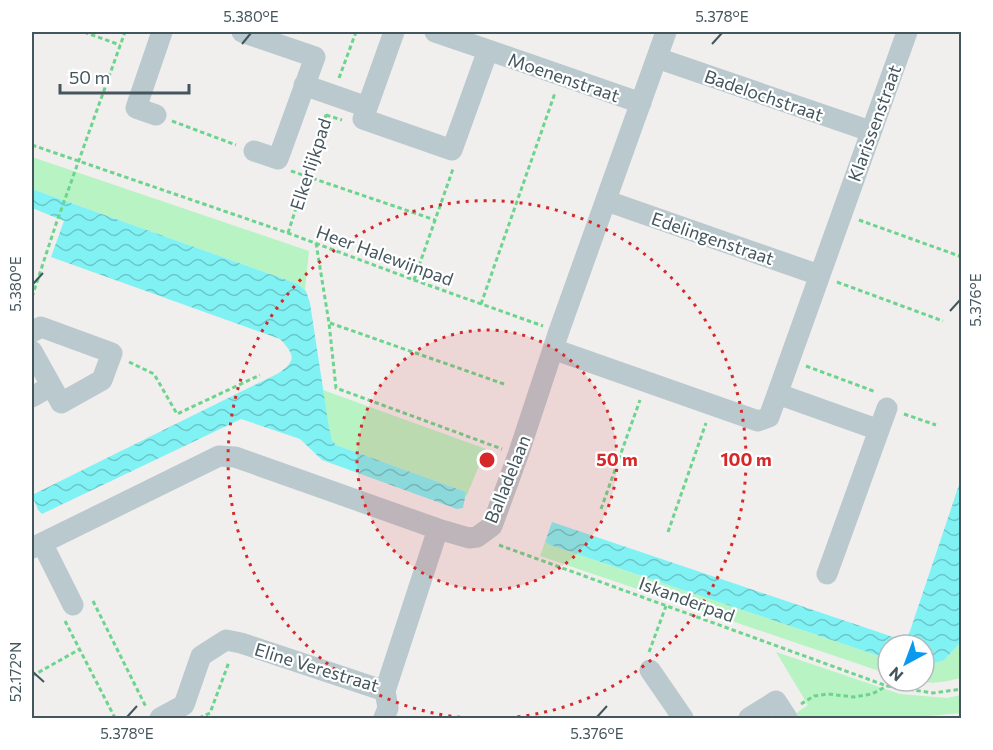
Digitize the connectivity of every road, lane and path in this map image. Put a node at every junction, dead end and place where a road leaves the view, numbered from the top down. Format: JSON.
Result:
{"nodes":[{"id":1,"x":84,"y":32,"type":"edge"},
{"id":2,"x":125,"y":32,"type":"edge"},
{"id":3,"x":161,"y":32,"type":"edge"},
{"id":4,"x":242,"y":32,"type":"edge"},
{"id":5,"x":356,"y":32,"type":"edge"},
{"id":6,"x":394,"y":32,"type":"edge"},
{"id":7,"x":435,"y":32,"type":"edge"},
{"id":8,"x":666,"y":32,"type":"edge"},
{"id":9,"x":907,"y":32,"type":"edge"},
{"id":10,"x":97,"y":34,"type":"edge"},
{"id":11,"x":120,"y":45,"type":"junction"},
{"id":12,"x":488,"y":50,"type":"junction"},
{"id":13,"x":657,"y":58,"type":"junction"},
{"id":14,"x":561,"y":75,"type":"junction"},
{"id":15,"x":304,"y":85,"type":"junction"},
{"id":16,"x":333,"y":94,"type":"junction"},
{"id":17,"x":641,"y":103,"type":"junction"},
{"id":18,"x":367,"y":107,"type":"junction"},
{"id":19,"x":156,"y":115,"type":"joint"},
{"id":20,"x":870,"y":131,"type":"junction"},
{"id":21,"x":32,"y":145,"type":"edge"},
{"id":22,"x":254,"y":151,"type":"joint"},
{"id":23,"x":79,"y":161,"type":"junction"},
{"id":24,"x":285,"y":168,"type":"dead end"},
{"id":25,"x":306,"y":176,"type":"junction"},
{"id":26,"x":607,"y":201,"type":"junction"},
{"id":27,"x":841,"y":214,"type":"junction"},
{"id":28,"x":435,"y":220,"type":"dead end"},
{"id":29,"x":288,"y":233,"type":"junction"},
{"id":30,"x":316,"y":243,"type":"junction"},
{"id":31,"x":962,"y":257,"type":"edge"},
{"id":32,"x":819,"y":275,"type":"junction"},
{"id":33,"x":33,"y":287,"type":"edge"},
{"id":34,"x":32,"y":297,"type":"edge"},
{"id":35,"x":481,"y":304,"type":"junction"},
{"id":36,"x":943,"y":321,"type":"dead end"},
{"id":37,"x":329,"y":323,"type":"junction"},
{"id":38,"x":32,"y":332,"type":"edge"},
{"id":39,"x":556,"y":340,"type":"junction"},
{"id":40,"x":32,"y":351,"type":"edge"},
{"id":41,"x":112,"y":353,"type":"junction"},
{"id":42,"x":790,"y":360,"type":"junction"},
{"id":43,"x":260,"y":375,"type":"dead end"},
{"id":44,"x":646,"y":381,"type":"junction"},
{"id":45,"x":504,"y":384,"type":"dead end"},
{"id":46,"x":51,"y":386,"type":"junction"},
{"id":47,"x":778,"y":394,"type":"junction"},
{"id":48,"x":32,"y":397,"type":"edge"},
{"id":49,"x":713,"y":405,"type":"junction"},
{"id":50,"x":887,"y":408,"type":"junction"},
{"id":51,"x":936,"y":425,"type":"dead end"},
{"id":52,"x":879,"y":430,"type":"junction"},
{"id":53,"x":518,"y":455,"type":"junction"},
{"id":54,"x":601,"y":508,"type":"dead end"},
{"id":55,"x":438,"y":529,"type":"junction"},
{"id":56,"x":668,"y":532,"type":"dead end"},
{"id":57,"x":477,"y":537,"type":"junction"},
{"id":58,"x":37,"y":546,"type":"edge"},
{"id":59,"x":827,"y":574,"type":"dead end"},
{"id":60,"x":82,"y":600,"type":"junction"},
{"id":61,"x":666,"y":606,"type":"junction"},
{"id":62,"x":236,"y":642,"type":"junction"},
{"id":63,"x":80,"y":649,"type":"junction"},
{"id":64,"x":650,"y":670,"type":"joint"},
{"id":65,"x":32,"y":676,"type":"edge"},
{"id":66,"x":876,"y":682,"type":"edge"},
{"id":67,"x":962,"y":689,"type":"edge"},
{"id":68,"x":385,"y":691,"type":"junction"},
{"id":69,"x":876,"y":692,"type":"edge"},
{"id":70,"x":936,"y":693,"type":"edge"},
{"id":71,"x":153,"y":713,"type":"edge"},
{"id":72,"x":786,"y":717,"type":"edge"},
{"id":73,"x":115,"y":718,"type":"edge"},
{"id":74,"x":199,"y":718,"type":"edge"},
{"id":75,"x":384,"y":718,"type":"edge"},
{"id":76,"x":683,"y":718,"type":"edge"},
{"id":77,"x":749,"y":718,"type":"edge"}],
"edges":[{"from":1,"to":10,"type":"path"},
{"from":2,"to":11,"type":"path"},
{"from":3,"to":19,"type":"street"},
{"from":4,"to":15,"type":"street","name":"Elkerlijkpad"},
{"from":5,"to":16,"type":"path","name":"Elkerlijkpad"},
{"from":6,"to":18,"type":"street"},
{"from":7,"to":12,"type":"street","name":"Moenenstraat"},
{"from":8,"to":13,"type":"street","name":"Balladelaan"},
{"from":9,"to":20,"type":"street","name":"Klarissenstraat"},
{"from":10,"to":11,"type":"path"},
{"from":11,"to":23,"type":"path"},
{"from":12,"to":14,"type":"street","name":"Moenenstraat"},
{"from":12,"to":18,"type":"street"},
{"from":13,"to":17,"type":"street","name":"Balladelaan"},
{"from":13,"to":20,"type":"street","name":"Badelochstraat"},
{"from":14,"to":17,"type":"street","name":"Moenenstraat"},
{"from":14,"to":35,"type":"path"},
{"from":15,"to":16,"type":"street","name":"Elkerlijkpad"},
{"from":15,"to":22,"type":"street","name":"Elkerlijkpad"},
{"from":16,"to":18,"type":"street"},
{"from":16,"to":25,"type":"path","name":"Elkerlijkpad"},
{"from":17,"to":26,"type":"street","name":"Balladelaan"},
{"from":19,"to":22,"type":"path"},
{"from":20,"to":27,"type":"street","name":"Klarissenstraat"},
{"from":21,"to":23,"type":"path","name":"Heer Halewijnpad"},
{"from":23,"to":29,"type":"path","name":"Heer Halewijnpad"},
{"from":23,"to":33,"type":"path"},
{"from":24,"to":25,"type":"path"},
{"from":25,"to":28,"type":"path"},
{"from":25,"to":29,"type":"path","name":"Elkerlijkpad"},
{"from":26,"to":32,"type":"street","name":"Edelingenstraat"},
{"from":26,"to":39,"type":"street","name":"Balladelaan"},
{"from":27,"to":31,"type":"path"},
{"from":27,"to":32,"type":"street","name":"Klarissenstraat"},
{"from":29,"to":30,"type":"path","name":"Heer Halewijnpad"},
{"from":30,"to":35,"type":"path","name":"Heer Halewijnpad"},
{"from":30,"to":37,"type":"path"},
{"from":32,"to":36,"type":"path"},
{"from":32,"to":42,"type":"street","name":"Klarissenstraat"},
{"from":33,"to":34,"type":"path"},
{"from":35,"to":39,"type":"path","name":"Heer Halewijnpad"},
{"from":37,"to":45,"type":"path"},
{"from":37,"to":53,"type":"path"},
{"from":38,"to":41,"type":"street"},
{"from":39,"to":44,"type":"street","name":"Klarissenstraat"},
{"from":39,"to":53,"type":"street","name":"Balladelaan"},
{"from":40,"to":46,"type":"street"},
{"from":41,"to":43,"type":"path"},
{"from":41,"to":46,"type":"street"},
{"from":42,"to":47,"type":"street","name":"Klarissenstraat"},
{"from":42,"to":50,"type":"path"},
{"from":44,"to":49,"type":"street","name":"Klarissenstraat"},
{"from":44,"to":54,"type":"path"},
{"from":46,"to":48,"type":"street"},
{"from":47,"to":49,"type":"street","name":"Klarissenstraat"},
{"from":47,"to":52,"type":"street"},
{"from":49,"to":56,"type":"path"},
{"from":50,"to":51,"type":"path"},
{"from":50,"to":52,"type":"street"},
{"from":52,"to":59,"type":"street"},
{"from":53,"to":57,"type":"street","name":"Balladelaan"},
{"from":55,"to":57,"type":"street","name":"Balladelaan"},
{"from":55,"to":58,"type":"street","name":"Balladelaan"},
{"from":55,"to":68,"type":"street","name":"Eline Verestraat"},
{"from":57,"to":61,"type":"path","name":"Iskanderpad"},
{"from":58,"to":60,"type":"street"},
{"from":60,"to":63,"type":"path"},
{"from":60,"to":71,"type":"path"},
{"from":61,"to":64,"type":"path"},
{"from":61,"to":66,"type":"path","name":"Iskanderpad"},
{"from":62,"to":68,"type":"street","name":"Eline Verestraat"},
{"from":62,"to":71,"type":"street","name":"Eline Verestraat"},
{"from":62,"to":74,"type":"path"},
{"from":63,"to":65,"type":"path"},
{"from":63,"to":73,"type":"path"},
{"from":64,"to":76,"type":"street"},
{"from":67,"to":70,"type":"path","name":"Iskanderpad"},
{"from":68,"to":75,"type":"street"},
{"from":69,"to":72,"type":"path"},
{"from":72,"to":77,"type":"street"}]}
